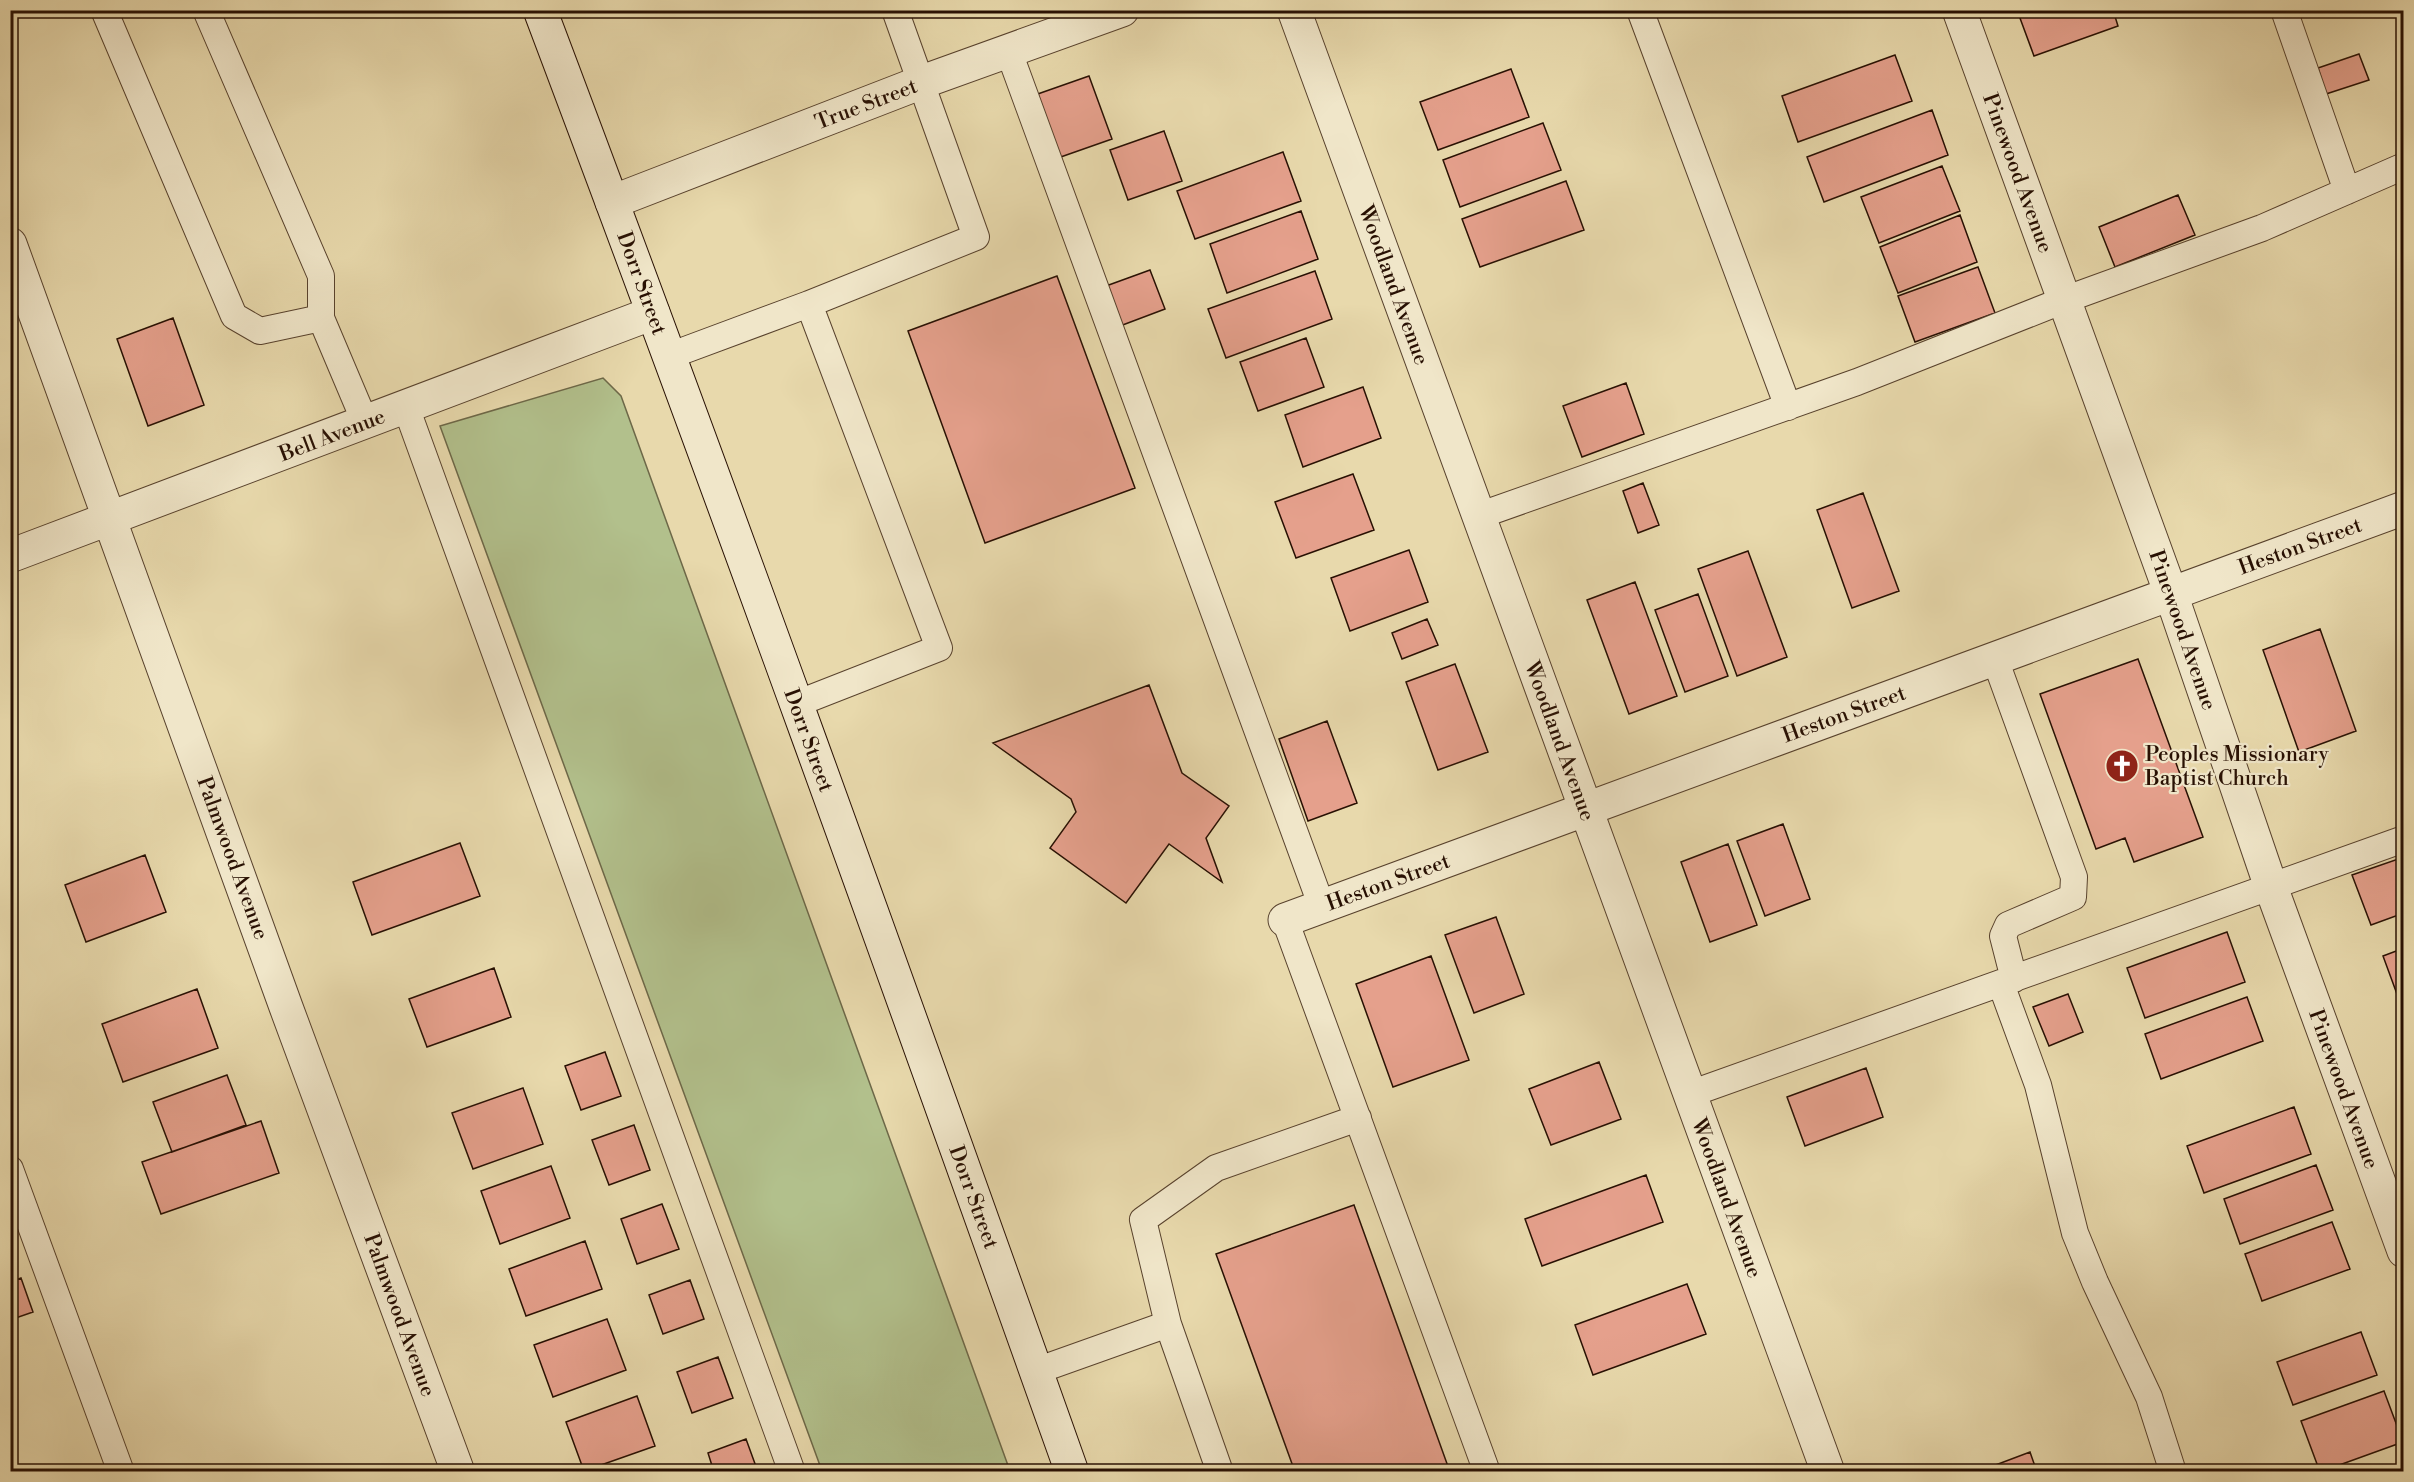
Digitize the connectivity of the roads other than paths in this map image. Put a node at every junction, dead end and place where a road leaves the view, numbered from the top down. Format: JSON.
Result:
{"nodes":[{"id":1,"x":104,"y":10,"type":"edge"},
{"id":2,"x":206,"y":10,"type":"edge"},
{"id":3,"x":540,"y":10,"type":"edge"},
{"id":4,"x":895,"y":10,"type":"edge"},
{"id":5,"x":1122,"y":10,"type":"edge"},
{"id":6,"x":1294,"y":10,"type":"edge"},
{"id":7,"x":1640,"y":10,"type":"edge"},
{"id":8,"x":1959,"y":10,"type":"edge"},
{"id":9,"x":2284,"y":10,"type":"edge"},
{"id":10,"x":1009,"y":52,"type":"junction"},
{"id":11,"x":922,"y":82,"type":"junction"},
{"id":12,"x":2403,"y":166,"type":"edge"},
{"id":13,"x":2347,"y":190,"type":"junction"},
{"id":14,"x":612,"y":202,"type":"junction"},
{"id":15,"x":10,"y":244,"type":"edge"},
{"id":16,"x":16,"y":279,"type":"edge"},
{"id":17,"x":2064,"y":300,"type":"junction"},
{"id":18,"x":809,"y":304,"type":"junction"},
{"id":19,"x":653,"y":313,"type":"junction"},
{"id":20,"x":321,"y":318,"type":"junction"},
{"id":21,"x":669,"y":356,"type":"junction"},
{"id":22,"x":406,"y":407,"type":"junction"},
{"id":23,"x":1788,"y":407,"type":"junction"},
{"id":24,"x":364,"y":422,"type":"junction"},
{"id":25,"x":2403,"y":508,"type":"edge"},
{"id":26,"x":1478,"y":516,"type":"junction"},
{"id":27,"x":110,"y":519,"type":"junction"},
{"id":28,"x":10,"y":556,"type":"edge"},
{"id":29,"x":2171,"y":594,"type":"junction"},
{"id":30,"x":1995,"y":658,"type":"junction"},
{"id":31,"x":796,"y":704,"type":"junction"},
{"id":32,"x":1585,"y":810,"type":"junction"},
{"id":33,"x":2403,"y":838,"type":"edge"},
{"id":34,"x":2271,"y":887,"type":"junction"},
{"id":35,"x":1322,"y":907,"type":"junction"},
{"id":36,"x":1285,"y":920,"type":"joint"},
{"id":37,"x":2007,"y":982,"type":"junction"},
{"id":38,"x":1690,"y":1094,"type":"junction"},
{"id":39,"x":1358,"y":1118,"type":"junction"},
{"id":40,"x":10,"y":1169,"type":"edge"},
{"id":41,"x":2403,"y":1251,"type":"edge"},
{"id":42,"x":1167,"y":1324,"type":"junction"},
{"id":43,"x":1036,"y":1371,"type":"junction"},
{"id":44,"x":121,"y":1472,"type":"edge"},
{"id":45,"x":458,"y":1472,"type":"edge"},
{"id":46,"x":792,"y":1472,"type":"edge"},
{"id":47,"x":1072,"y":1472,"type":"edge"},
{"id":48,"x":1220,"y":1472,"type":"edge"},
{"id":49,"x":1487,"y":1472,"type":"edge"},
{"id":50,"x":1828,"y":1472,"type":"edge"},
{"id":51,"x":2173,"y":1472,"type":"edge"}],
"edges":[{"from":1,"to":20,"type":"lane"},
{"from":2,"to":20,"type":"lane"},
{"from":3,"to":14,"type":"street","name":"Dorr Street"},
{"from":4,"to":11,"type":"lane"},
{"from":5,"to":10,"type":"street","name":"True Street"},
{"from":6,"to":26,"type":"street","name":"Woodland Avenue"},
{"from":7,"to":23,"type":"lane"},
{"from":8,"to":17,"type":"street","name":"Pinewood Avenue"},
{"from":9,"to":13,"type":"lane"},
{"from":10,"to":11,"type":"street","name":"True Street"},
{"from":10,"to":35,"type":"lane"},
{"from":11,"to":14,"type":"street","name":"True Street"},
{"from":11,"to":18,"type":"lane"},
{"from":12,"to":13,"type":"lane"},
{"from":13,"to":17,"type":"lane"},
{"from":14,"to":19,"type":"street","name":"Dorr Street"},
{"from":15,"to":16,"type":"street","name":"Palmwood Avenue"},
{"from":16,"to":27,"type":"street","name":"Palmwood Avenue"},
{"from":17,"to":23,"type":"lane"},
{"from":17,"to":29,"type":"street","name":"Pinewood Avenue"},
{"from":18,"to":21,"type":"lane"},
{"from":18,"to":31,"type":"lane"},
{"from":19,"to":21,"type":"street","name":"Dorr Street"},
{"from":19,"to":22,"type":"street","name":"Bell Avenue"},
{"from":20,"to":24,"type":"lane"},
{"from":21,"to":31,"type":"street","name":"Dorr Street"},
{"from":22,"to":24,"type":"street","name":"Bell Avenue"},
{"from":22,"to":46,"type":"lane"},
{"from":23,"to":26,"type":"lane"},
{"from":24,"to":27,"type":"street","name":"Bell Avenue"},
{"from":25,"to":29,"type":"street","name":"Heston Street"},
{"from":26,"to":32,"type":"street","name":"Woodland Avenue"},
{"from":27,"to":28,"type":"street","name":"Bell Avenue"},
{"from":27,"to":45,"type":"street","name":"Palmwood Avenue"},
{"from":29,"to":30,"type":"street","name":"Heston Street"},
{"from":29,"to":34,"type":"street","name":"Pinewood Avenue"},
{"from":30,"to":32,"type":"street","name":"Heston Street"},
{"from":30,"to":37,"type":"lane"},
{"from":31,"to":43,"type":"street","name":"Dorr Street"},
{"from":32,"to":35,"type":"street","name":"Heston Street"},
{"from":32,"to":38,"type":"street","name":"Woodland Avenue"},
{"from":33,"to":34,"type":"lane"},
{"from":34,"to":37,"type":"lane"},
{"from":34,"to":41,"type":"street","name":"Pinewood Avenue"},
{"from":35,"to":36,"type":"street","name":"Heston Street"},
{"from":36,"to":39,"type":"lane"},
{"from":37,"to":38,"type":"lane"},
{"from":37,"to":51,"type":"lane"},
{"from":38,"to":50,"type":"street","name":"Woodland Avenue"},
{"from":39,"to":42,"type":"lane"},
{"from":39,"to":49,"type":"lane"},
{"from":40,"to":44,"type":"lane"},
{"from":42,"to":43,"type":"lane"},
{"from":42,"to":48,"type":"lane"},
{"from":43,"to":47,"type":"street","name":"Dorr Street"}]}
